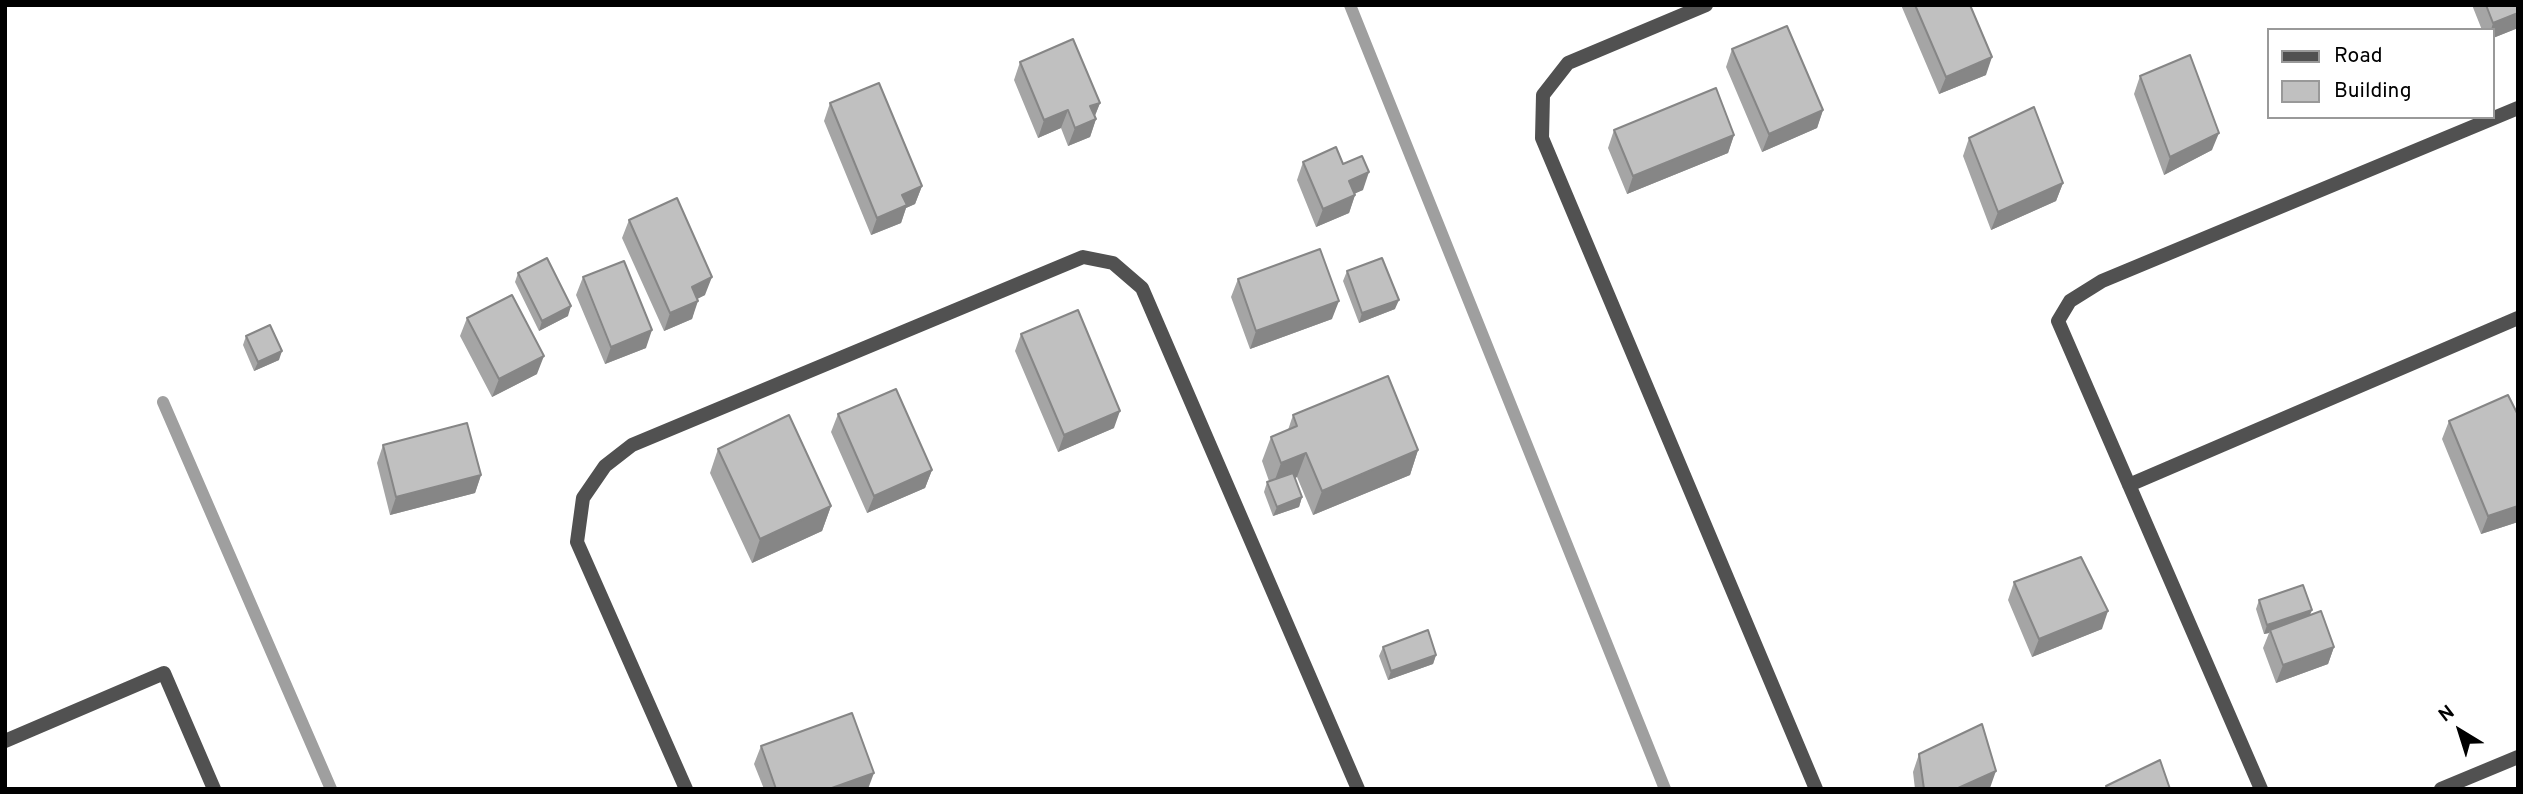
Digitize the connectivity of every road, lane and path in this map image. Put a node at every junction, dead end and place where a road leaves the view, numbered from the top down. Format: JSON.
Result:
{"nodes":[{"id":1,"x":1706,"y":5,"type":"edge"},
{"id":2,"x":2518,"y":107,"type":"edge"},
{"id":3,"x":2495,"y":117,"type":"edge"},
{"id":4,"x":2489,"y":119,"type":"edge"},
{"id":5,"x":2518,"y":318,"type":"edge"},
{"id":6,"x":2129,"y":485,"type":"junction"},
{"id":7,"x":5,"y":741,"type":"edge"},
{"id":8,"x":2518,"y":757,"type":"edge"},
{"id":9,"x":214,"y":789,"type":"edge"},
{"id":10,"x":686,"y":789,"type":"edge"},
{"id":11,"x":1358,"y":789,"type":"edge"},
{"id":12,"x":1816,"y":789,"type":"edge"},
{"id":13,"x":2261,"y":789,"type":"edge"},
{"id":14,"x":2441,"y":789,"type":"edge"}],
"edges":[{"from":1,"to":12,"type":"street"},
{"from":2,"to":3,"type":"street"},
{"from":4,"to":6,"type":"street"},
{"from":5,"to":6,"type":"street"},
{"from":6,"to":13,"type":"street"},
{"from":7,"to":9,"type":"street"},
{"from":8,"to":14,"type":"street"},
{"from":10,"to":11,"type":"street"}]}
